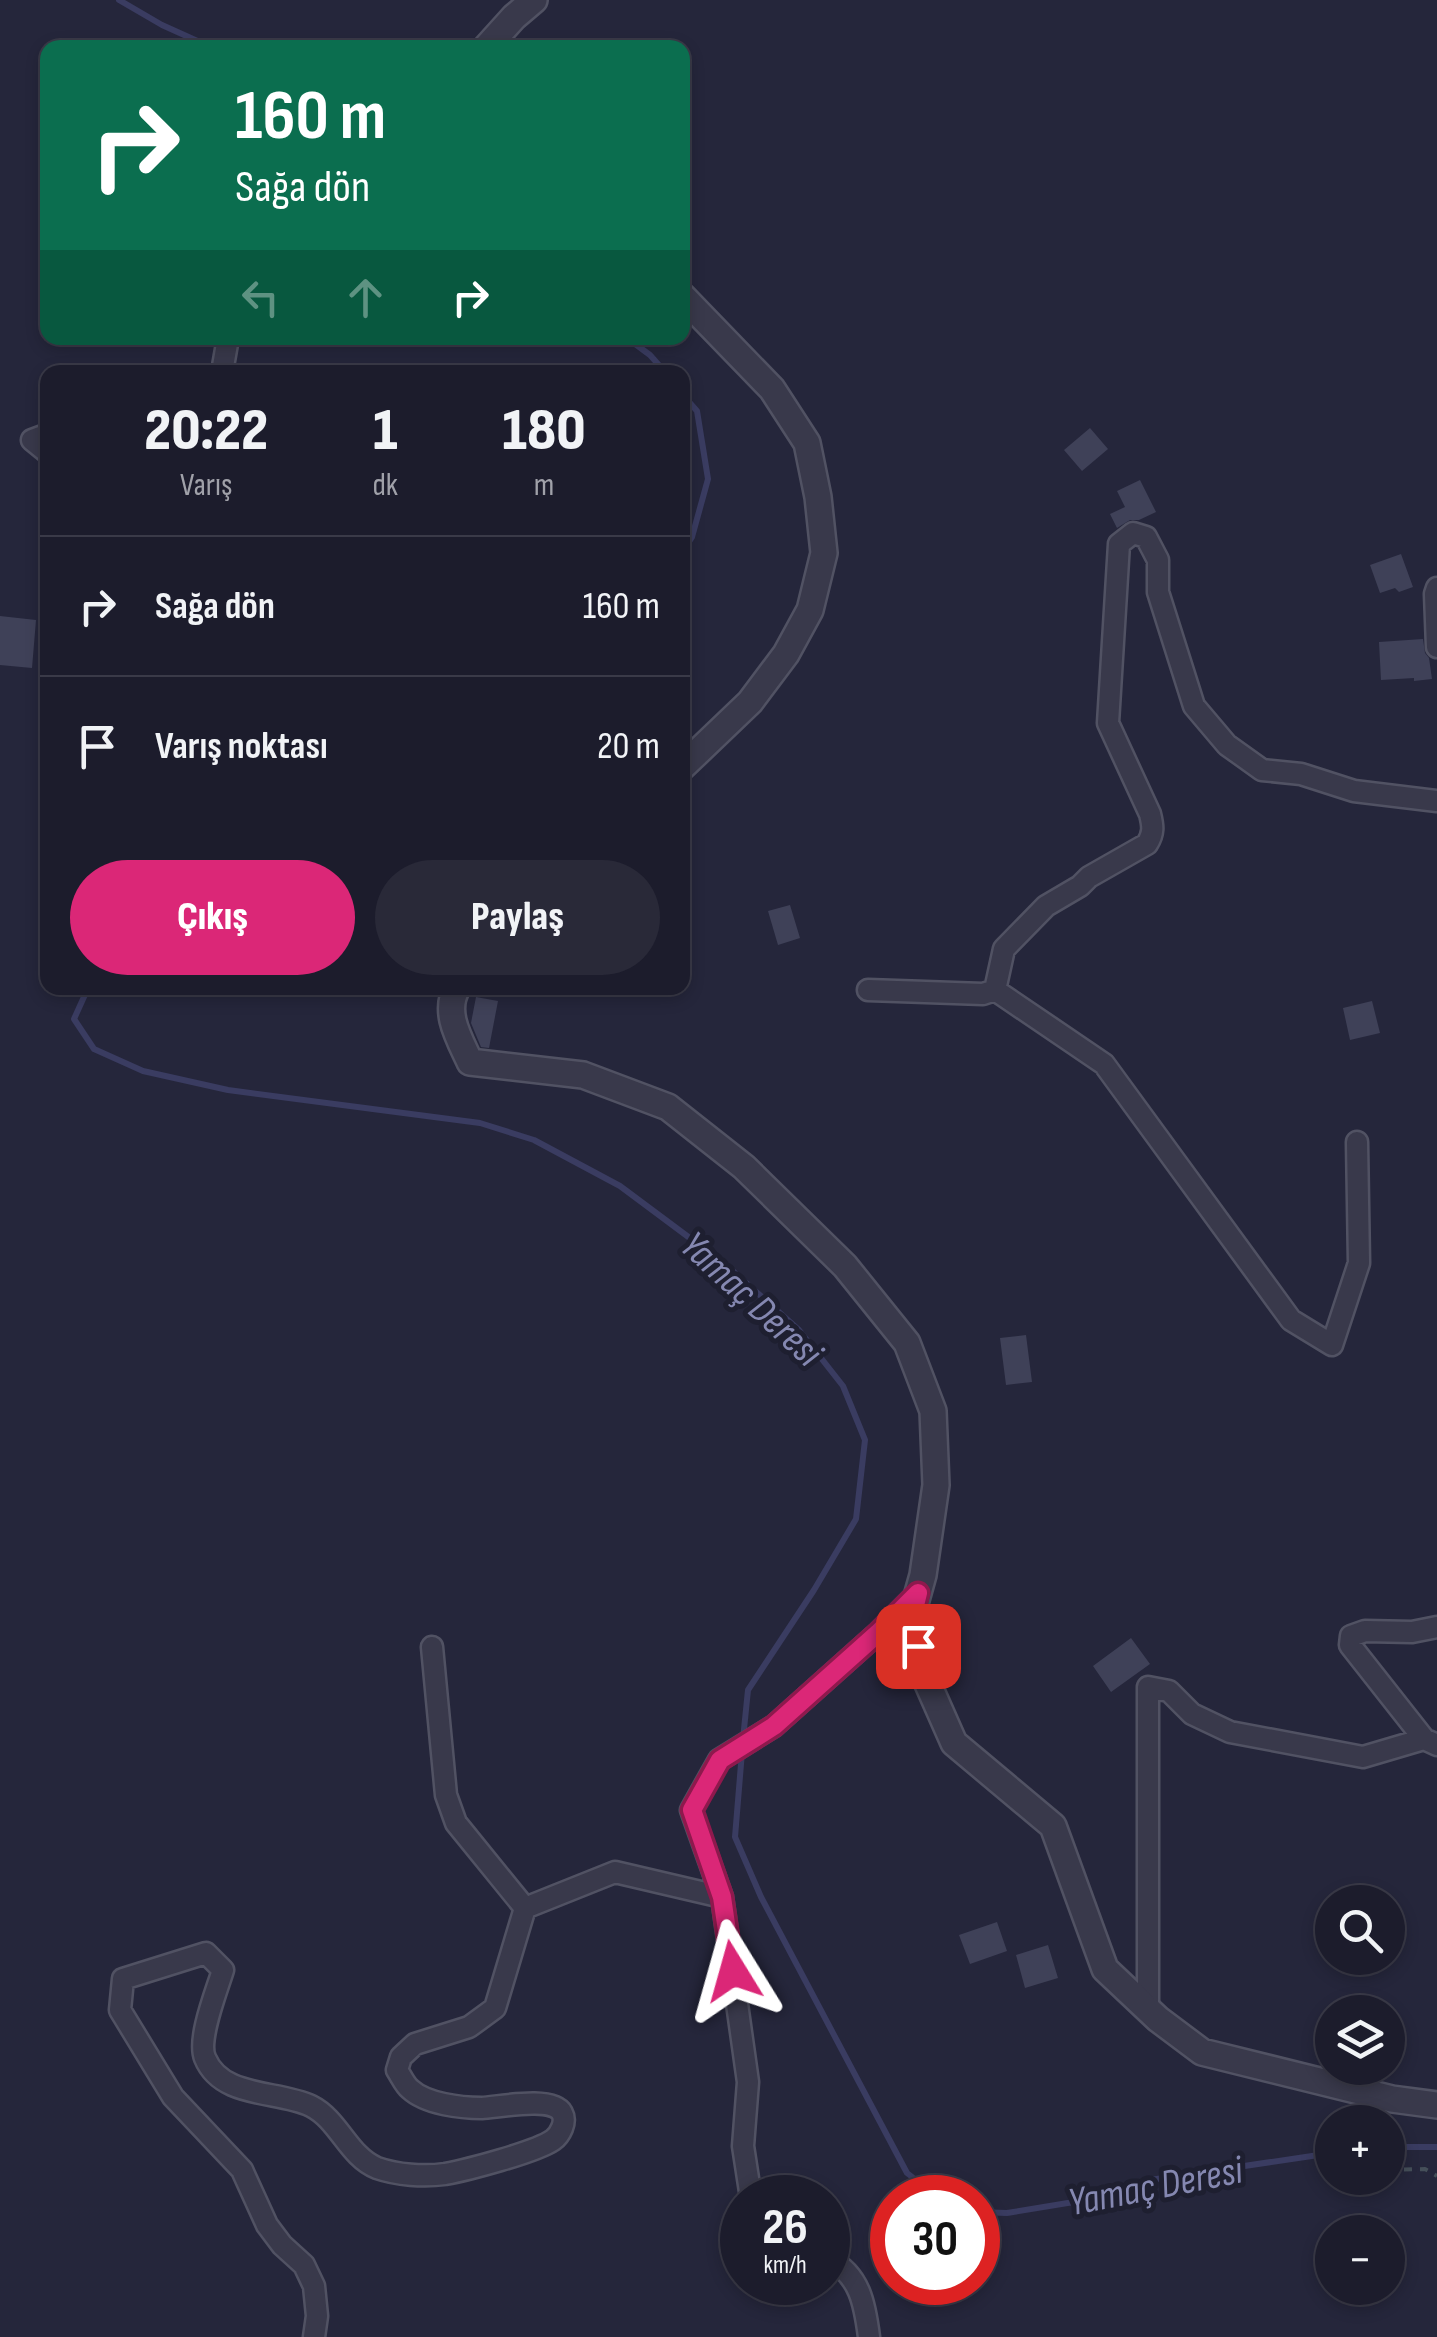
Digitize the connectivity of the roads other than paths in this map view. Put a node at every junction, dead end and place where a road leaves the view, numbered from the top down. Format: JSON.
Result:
{"nodes":[{"id":1,"x":534,"y":0,"type":"edge"},
{"id":2,"x":493,"y":40,"type":"edge"},
{"id":3,"x":690,"y":304,"type":"edge"},
{"id":4,"x":1437,"y":588,"type":"edge"},
{"id":5,"x":1437,"y":647,"type":"edge"},
{"id":6,"x":690,"y":759,"type":"edge"},
{"id":7,"x":1437,"y":801,"type":"edge"},
{"id":8,"x":868,"y":990,"type":"dead end"},
{"id":9,"x":995,"y":990,"type":"junction"},
{"id":10,"x":453,"y":995,"type":"edge"},
{"id":11,"x":1358,"y":1142,"type":"dead end"},
{"id":12,"x":918,"y":1593,"type":"junction"},
{"id":13,"x":1437,"y":1627,"type":"edge"},
{"id":14,"x":432,"y":1647,"type":"dead end"},
{"id":15,"x":1430,"y":1742,"type":"edge"},
{"id":16,"x":722,"y":1897,"type":"junction"},
{"id":17,"x":524,"y":1908,"type":"junction"},
{"id":18,"x":1148,"y":2010,"type":"junction"},
{"id":19,"x":1437,"y":2105,"type":"edge"},
{"id":20,"x":747,"y":2175,"type":"edge"},
{"id":21,"x":850,"y":2276,"type":"edge"},
{"id":22,"x":314,"y":2337,"type":"edge"},
{"id":23,"x":869,"y":2337,"type":"edge"}],
"edges":[{"from":1,"to":2,"type":"street"},
{"from":3,"to":6,"type":"street"},
{"from":4,"to":5,"type":"street"},
{"from":7,"to":9,"type":"street"},
{"from":8,"to":9,"type":"street"},
{"from":9,"to":11,"type":"street"},
{"from":10,"to":12,"type":"street"},
{"from":12,"to":16,"type":"street"},
{"from":12,"to":18,"type":"street"},
{"from":13,"to":15,"type":"street"},
{"from":14,"to":17,"type":"street"},
{"from":15,"to":18,"type":"street"},
{"from":16,"to":17,"type":"street"},
{"from":16,"to":20,"type":"street"},
{"from":17,"to":22,"type":"street"},
{"from":18,"to":19,"type":"street"},
{"from":21,"to":23,"type":"street"}]}
